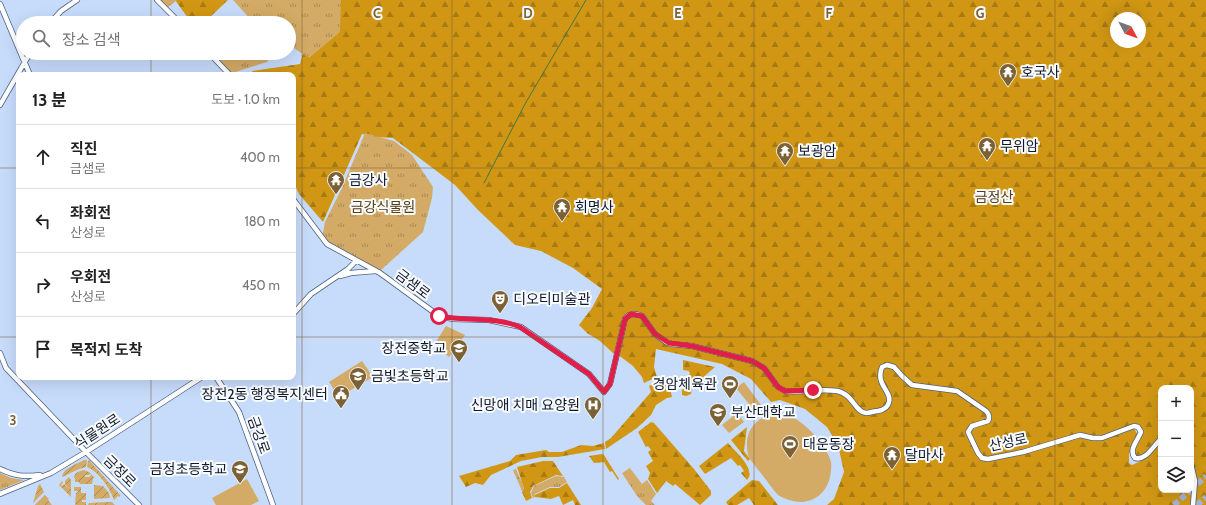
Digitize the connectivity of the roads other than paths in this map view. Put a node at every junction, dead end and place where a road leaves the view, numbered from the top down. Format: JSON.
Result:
{"nodes":[{"id":1,"x":77,"y":0,"type":"edge"},
{"id":2,"x":157,"y":0,"type":"edge"},
{"id":3,"x":0,"y":4,"type":"edge"},
{"id":4,"x":56,"y":16,"type":"edge"},
{"id":5,"x":173,"y":16,"type":"edge"},
{"id":6,"x":16,"y":43,"type":"edge"},
{"id":7,"x":216,"y":60,"type":"edge"},
{"id":8,"x":24,"y":62,"type":"joint"},
{"id":9,"x":18,"y":72,"type":"edge"},
{"id":10,"x":29,"y":72,"type":"edge"},
{"id":11,"x":227,"y":72,"type":"edge"},
{"id":12,"x":16,"y":76,"type":"edge"},
{"id":13,"x":0,"y":105,"type":"edge"},
{"id":14,"x":296,"y":203,"type":"edge"},
{"id":15,"x":356,"y":261,"type":"junction"},
{"id":16,"x":376,"y":271,"type":"junction"},
{"id":17,"x":337,"y":277,"type":"junction"},
{"id":18,"x":296,"y":311,"type":"edge"},
{"id":19,"x":0,"y":353,"type":"edge"},
{"id":20,"x":16,"y":378,"type":"edge"},
{"id":21,"x":17,"y":380,"type":"edge"},
{"id":22,"x":197,"y":380,"type":"edge"},
{"id":23,"x":218,"y":380,"type":"edge"},
{"id":24,"x":604,"y":392,"type":"joint"},
{"id":25,"x":1158,"y":442,"type":"edge"},
{"id":26,"x":86,"y":452,"type":"junction"},
{"id":27,"x":0,"y":469,"type":"edge"},
{"id":28,"x":51,"y":473,"type":"junction"},
{"id":29,"x":1194,"y":477,"type":"edge"},
{"id":30,"x":1194,"y":493,"type":"edge"},
{"id":31,"x":1194,"y":493,"type":"edge"},
{"id":32,"x":0,"y":494,"type":"edge"},
{"id":33,"x":139,"y":505,"type":"edge"},
{"id":34,"x":272,"y":505,"type":"edge"},
{"id":35,"x":1193,"y":505,"type":"edge"}],
"edges":[{"from":1,"to":4,"type":"main road"},
{"from":2,"to":5,"type":"main road"},
{"from":3,"to":6,"type":"main road"},
{"from":7,"to":11,"type":"main road"},
{"from":8,"to":9,"type":"main road"},
{"from":8,"to":10,"type":"main road"},
{"from":12,"to":13,"type":"main road"},
{"from":14,"to":15,"type":"main road","name":"금샘로"},
{"from":15,"to":16,"type":"main road","name":"금샘로"},
{"from":15,"to":17,"type":"main road"},
{"from":16,"to":17,"type":"main road"},
{"from":16,"to":24,"type":"main road","name":"금샘로"},
{"from":17,"to":18,"type":"main road"},
{"from":19,"to":20,"type":"main road","name":"금정로"},
{"from":21,"to":26,"type":"main road","name":"금정로"},
{"from":22,"to":26,"type":"main road","name":"식물원로"},
{"from":23,"to":34,"type":"main road","name":"금강로"},
{"from":24,"to":25,"type":"main road","name":"산성로"},
{"from":26,"to":28,"type":"main road","name":"식물원로"},
{"from":26,"to":33,"type":"main road","name":"금정로"},
{"from":27,"to":28,"type":"main road"},
{"from":28,"to":32,"type":"main road","name":"식물원로"},
{"from":29,"to":31,"type":"main road"},
{"from":30,"to":35,"type":"main road"}]}
